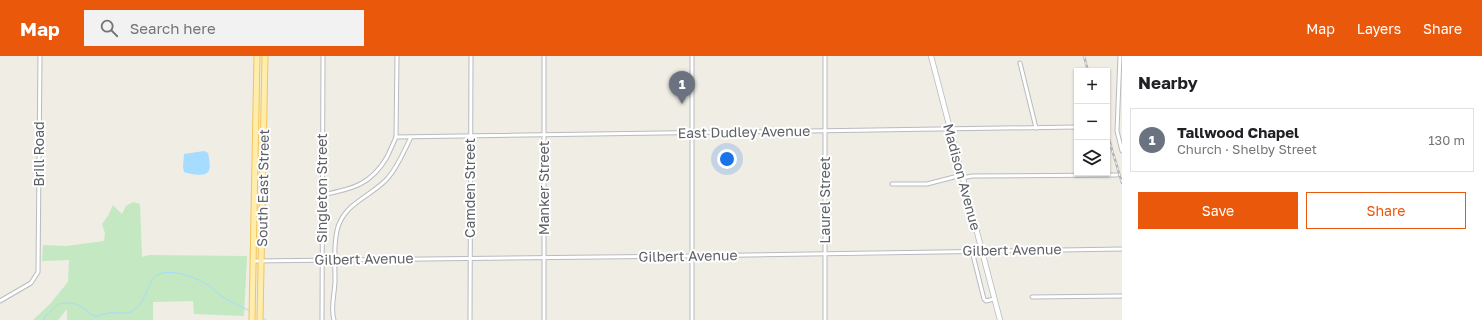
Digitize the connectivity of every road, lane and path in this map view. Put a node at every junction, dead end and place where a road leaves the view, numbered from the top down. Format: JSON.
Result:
{"nodes":[{"id":1,"x":40,"y":56,"type":"edge"},
{"id":2,"x":256,"y":56,"type":"edge"},
{"id":3,"x":265,"y":56,"type":"edge"},
{"id":4,"x":323,"y":56,"type":"edge"},
{"id":5,"x":397,"y":56,"type":"edge"},
{"id":6,"x":471,"y":56,"type":"edge"},
{"id":7,"x":544,"y":56,"type":"edge"},
{"id":8,"x":692,"y":56,"type":"edge"},
{"id":9,"x":825,"y":56,"type":"edge"},
{"id":10,"x":931,"y":56,"type":"edge"},
{"id":11,"x":1120,"y":56,"type":"edge"},
{"id":12,"x":1020,"y":63,"type":"dead end"},
{"id":13,"x":1122,"y":126,"type":"edge"},
{"id":14,"x":1074,"y":127,"type":"edge"},
{"id":15,"x":1118,"y":127,"type":"junction"},
{"id":16,"x":1036,"y":128,"type":"junction"},
{"id":17,"x":950,"y":129,"type":"junction"},
{"id":18,"x":825,"y":131,"type":"junction"},
{"id":19,"x":692,"y":133,"type":"junction"},
{"id":20,"x":544,"y":135,"type":"junction"},
{"id":21,"x":470,"y":136,"type":"junction"},
{"id":22,"x":396,"y":137,"type":"junction"},
{"id":23,"x":411,"y":137,"type":"junction"},
{"id":24,"x":1122,"y":151,"type":"edge"},
{"id":25,"x":1117,"y":175,"type":"dead end"},
{"id":26,"x":962,"y":176,"type":"junction"},
{"id":27,"x":892,"y":184,"type":"dead end"},
{"id":28,"x":322,"y":195,"type":"junction"},
{"id":29,"x":1122,"y":249,"type":"edge"},
{"id":30,"x":972,"y":251,"type":"junction"},
{"id":31,"x":981,"y":251,"type":"junction"},
{"id":32,"x":825,"y":253,"type":"junction"},
{"id":33,"x":692,"y":256,"type":"junction"},
{"id":34,"x":470,"y":258,"type":"junction"},
{"id":35,"x":544,"y":258,"type":"junction"},
{"id":36,"x":322,"y":260,"type":"junction"},
{"id":37,"x":336,"y":260,"type":"junction"},
{"id":38,"x":253,"y":261,"type":"junction"},
{"id":39,"x":262,"y":261,"type":"junction"},
{"id":40,"x":1122,"y":296,"type":"edge"},
{"id":41,"x":1032,"y":297,"type":"dead end"},
{"id":42,"x":994,"y":298,"type":"junction"},
{"id":43,"x":0,"y":301,"type":"edge"},
{"id":44,"x":252,"y":320,"type":"edge"},
{"id":45,"x":260,"y":320,"type":"edge"},
{"id":46,"x":322,"y":320,"type":"edge"},
{"id":47,"x":334,"y":320,"type":"edge"},
{"id":48,"x":470,"y":320,"type":"edge"},
{"id":49,"x":544,"y":320,"type":"edge"},
{"id":50,"x":692,"y":320,"type":"edge"},
{"id":51,"x":825,"y":320,"type":"edge"},
{"id":52,"x":1000,"y":320,"type":"edge"}],
"edges":[{"from":1,"to":43,"type":"street","name":"Brill Road"},
{"from":2,"to":38,"type":"main road","name":"South East Street"},
{"from":3,"to":39,"type":"main road","name":"South East Street"},
{"from":4,"to":28,"type":"street","name":"Singleton Street"},
{"from":5,"to":22,"type":"street"},
{"from":6,"to":21,"type":"street","name":"Camden Street"},
{"from":7,"to":20,"type":"street","name":"Manker Street"},
{"from":8,"to":19,"type":"street"},
{"from":9,"to":18,"type":"street","name":"Laurel Street"},
{"from":10,"to":17,"type":"main road","name":"Madison Avenue"},
{"from":11,"to":15,"type":"street"},
{"from":12,"to":16,"type":"street"},
{"from":13,"to":15,"type":"street"},
{"from":14,"to":16,"type":"street","name":"East Dudley Avenue"},
{"from":15,"to":24,"type":"street"},
{"from":16,"to":17,"type":"street","name":"East Dudley Avenue"},
{"from":17,"to":18,"type":"street","name":"East Dudley Avenue"},
{"from":17,"to":26,"type":"main road","name":"Madison Avenue"},
{"from":18,"to":19,"type":"street","name":"East Dudley Avenue"},
{"from":18,"to":32,"type":"street","name":"Laurel Street"},
{"from":19,"to":20,"type":"street","name":"East Dudley Avenue"},
{"from":19,"to":33,"type":"street"},
{"from":20,"to":21,"type":"street","name":"East Dudley Avenue"},
{"from":20,"to":35,"type":"street","name":"Manker Street"},
{"from":21,"to":23,"type":"street","name":"East Dudley Avenue"},
{"from":21,"to":34,"type":"street","name":"Camden Street"},
{"from":22,"to":23,"type":"street","name":"East Dudley Avenue"},
{"from":22,"to":28,"type":"street"},
{"from":23,"to":37,"type":"street"},
{"from":25,"to":26,"type":"street"},
{"from":26,"to":27,"type":"street"},
{"from":26,"to":31,"type":"main road","name":"Madison Avenue"},
{"from":28,"to":36,"type":"street","name":"Singleton Street"},
{"from":29,"to":31,"type":"street","name":"Gilbert Avenue"},
{"from":30,"to":31,"type":"street","name":"Gilbert Avenue"},
{"from":30,"to":32,"type":"street","name":"Gilbert Avenue"},
{"from":30,"to":42,"type":"street","name":"Madison Avenue"},
{"from":31,"to":42,"type":"main road","name":"Madison Avenue"},
{"from":32,"to":33,"type":"street","name":"Gilbert Avenue"},
{"from":32,"to":51,"type":"street","name":"Laurel Street"},
{"from":33,"to":35,"type":"street","name":"Gilbert Avenue"},
{"from":33,"to":50,"type":"street"},
{"from":34,"to":35,"type":"street","name":"Gilbert Avenue"},
{"from":34,"to":37,"type":"street","name":"Gilbert Avenue"},
{"from":34,"to":48,"type":"street","name":"Camden Street"},
{"from":35,"to":49,"type":"street","name":"Manker Street"},
{"from":36,"to":37,"type":"street","name":"Gilbert Avenue"},
{"from":36,"to":39,"type":"street","name":"Gilbert Avenue"},
{"from":36,"to":46,"type":"street","name":"Singleton Street"},
{"from":37,"to":47,"type":"street"},
{"from":38,"to":39,"type":"street","name":"Gilbert Avenue"},
{"from":38,"to":44,"type":"main road","name":"South East Street"},
{"from":39,"to":45,"type":"main road","name":"South East Street"},
{"from":40,"to":41,"type":"street"},
{"from":42,"to":52,"type":"main road","name":"Madison Avenue"}]}
